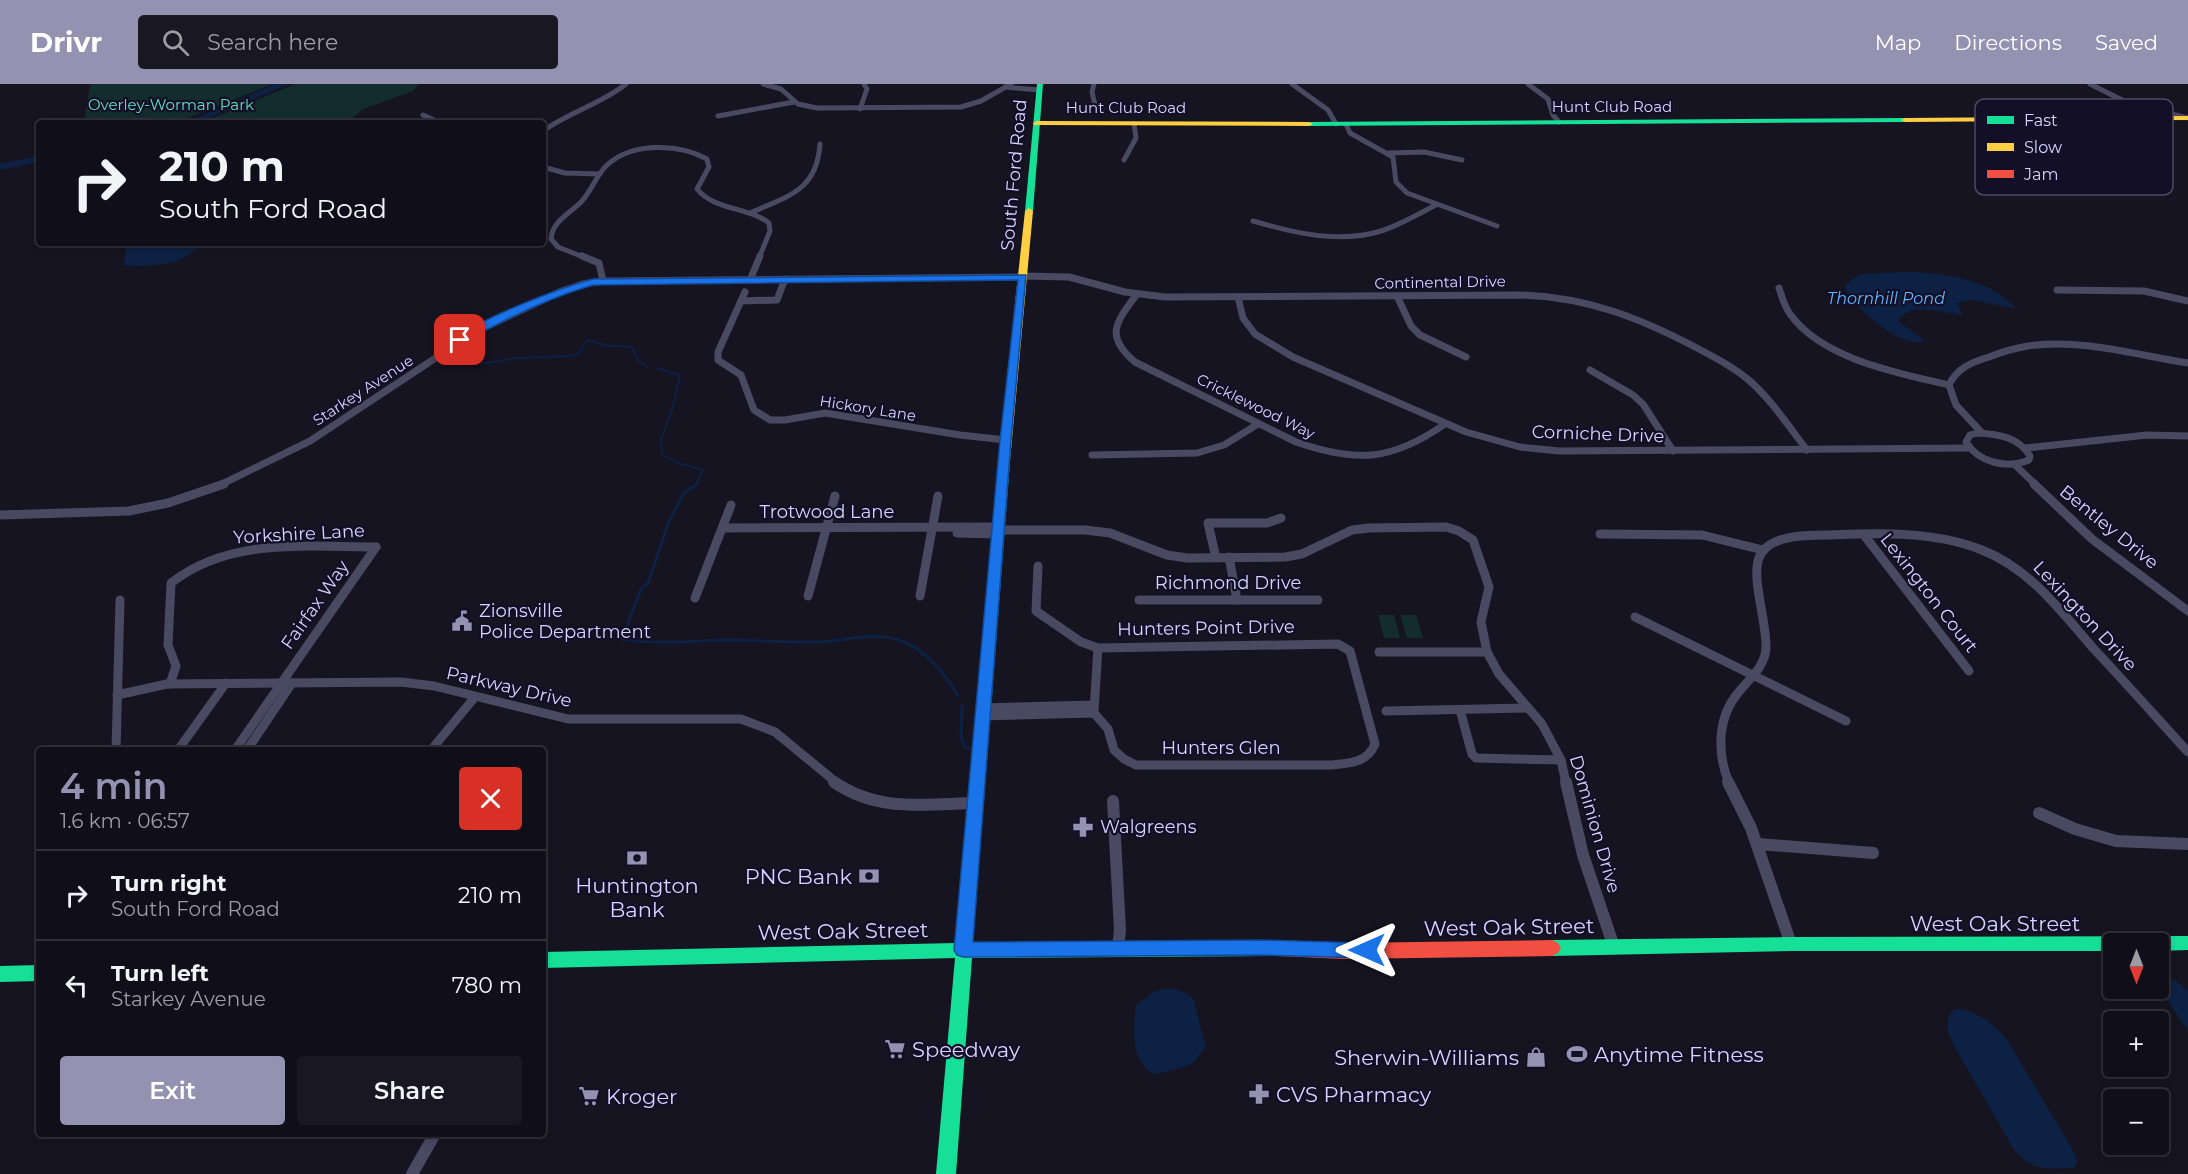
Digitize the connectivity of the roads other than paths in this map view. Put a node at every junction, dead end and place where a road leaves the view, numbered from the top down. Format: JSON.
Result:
{"nodes":[{"id":1,"x":626,"y":84,"type":"edge"},
{"id":2,"x":763,"y":84,"type":"edge"},
{"id":3,"x":864,"y":84,"type":"edge"},
{"id":4,"x":1094,"y":84,"type":"edge"},
{"id":5,"x":1292,"y":84,"type":"edge"},
{"id":6,"x":1528,"y":84,"type":"edge"},
{"id":7,"x":2090,"y":84,"type":"edge"},
{"id":8,"x":1008,"y":85,"type":"edge"},
{"id":9,"x":1039,"y":87,"type":"edge"},
{"id":10,"x":2120,"y":99,"type":"edge"},
{"id":11,"x":794,"y":102,"type":"junction"},
{"id":12,"x":974,"y":104,"type":"junction"},
{"id":13,"x":1095,"y":105,"type":"dead end"},
{"id":14,"x":983,"y":108,"type":"dead end"},
{"id":15,"x":860,"y":109,"type":"junction"},
{"id":16,"x":2173,"y":114,"type":"edge"},
{"id":17,"x":423,"y":115,"type":"dead end"},
{"id":18,"x":718,"y":116,"type":"dead end"},
{"id":19,"x":2173,"y":118,"type":"edge"},
{"id":20,"x":2188,"y":118,"type":"edge"},
{"id":21,"x":1975,"y":119,"type":"edge"},
{"id":22,"x":434,"y":120,"type":"edge"},
{"id":23,"x":1559,"y":122,"type":"junction"},
{"id":24,"x":1037,"y":123,"type":"junction"},
{"id":25,"x":1134,"y":124,"type":"junction"},
{"id":26,"x":1341,"y":124,"type":"junction"},
{"id":27,"x":546,"y":129,"type":"edge"},
{"id":28,"x":820,"y":144,"type":"dead end"},
{"id":29,"x":1389,"y":153,"type":"junction"},
{"id":30,"x":1124,"y":160,"type":"dead end"},
{"id":31,"x":1462,"y":160,"type":"dead end"},
{"id":32,"x":546,"y":167,"type":"edge"},
{"id":33,"x":600,"y":174,"type":"junction"},
{"id":34,"x":1436,"y":205,"type":"junction"},
{"id":35,"x":752,"y":212,"type":"junction"},
{"id":36,"x":1253,"y":221,"type":"dead end"},
{"id":37,"x":1497,"y":226,"type":"dead end"},
{"id":38,"x":546,"y":236,"type":"edge"},
{"id":39,"x":1023,"y":278,"type":"junction"},
{"id":40,"x":785,"y":279,"type":"junction"},
{"id":41,"x":750,"y":280,"type":"junction"},
{"id":42,"x":603,"y":281,"type":"junction"},
{"id":43,"x":1092,"y":284,"type":"joint"},
{"id":44,"x":1779,"y":288,"type":"dead end"},
{"id":45,"x":2057,"y":290,"type":"dead end"},
{"id":46,"x":745,"y":292,"type":"dead end"},
{"id":47,"x":1137,"y":294,"type":"junction"},
{"id":48,"x":1396,"y":296,"type":"junction"},
{"id":49,"x":1238,"y":297,"type":"junction"},
{"id":50,"x":741,"y":300,"type":"junction"},
{"id":51,"x":2188,"y":301,"type":"edge"},
{"id":52,"x":1466,"y":357,"type":"dead end"},
{"id":53,"x":2188,"y":363,"type":"edge"},
{"id":54,"x":1590,"y":370,"type":"dead end"},
{"id":55,"x":1949,"y":386,"type":"junction"},
{"id":56,"x":1258,"y":424,"type":"junction"},
{"id":57,"x":1444,"y":424,"type":"junction"},
{"id":58,"x":1982,"y":433,"type":"junction"},
{"id":59,"x":2188,"y":436,"type":"edge"},
{"id":60,"x":1005,"y":440,"type":"junction"},
{"id":61,"x":1970,"y":448,"type":"junction"},
{"id":62,"x":2026,"y":448,"type":"junction"},
{"id":63,"x":1807,"y":450,"type":"junction"},
{"id":64,"x":1673,"y":451,"type":"junction"},
{"id":65,"x":1092,"y":455,"type":"dead end"},
{"id":66,"x":2014,"y":464,"type":"junction"},
{"id":67,"x":835,"y":496,"type":"dead end"},
{"id":68,"x":938,"y":496,"type":"dead end"},
{"id":69,"x":731,"y":505,"type":"dead end"},
{"id":70,"x":0,"y":515,"type":"edge"},
{"id":71,"x":1281,"y":518,"type":"dead end"},
{"id":72,"x":723,"y":528,"type":"junction"},
{"id":73,"x":826,"y":528,"type":"junction"},
{"id":74,"x":931,"y":529,"type":"junction"},
{"id":75,"x":998,"y":530,"type":"junction"},
{"id":76,"x":1600,"y":534,"type":"dead end"},
{"id":77,"x":1864,"y":535,"type":"junction"},
{"id":78,"x":376,"y":546,"type":"joint"},
{"id":79,"x":1762,"y":550,"type":"junction"},
{"id":80,"x":1229,"y":557,"type":"junction"},
{"id":81,"x":1216,"y":558,"type":"junction"},
{"id":82,"x":1038,"y":566,"type":"dead end"},
{"id":83,"x":808,"y":596,"type":"dead end"},
{"id":84,"x":920,"y":596,"type":"dead end"},
{"id":85,"x":695,"y":598,"type":"dead end"},
{"id":86,"x":120,"y":600,"type":"dead end"},
{"id":87,"x":1139,"y":600,"type":"dead end"},
{"id":88,"x":1237,"y":600,"type":"junction"},
{"id":89,"x":1318,"y":600,"type":"dead end"},
{"id":90,"x":2188,"y":611,"type":"edge"},
{"id":91,"x":1635,"y":616,"type":"dead end"},
{"id":92,"x":1344,"y":646,"type":"joint"},
{"id":93,"x":1098,"y":648,"type":"junction"},
{"id":94,"x":1379,"y":652,"type":"dead end"},
{"id":95,"x":1487,"y":652,"type":"junction"},
{"id":96,"x":1969,"y":671,"type":"dead end"},
{"id":97,"x":1752,"y":674,"type":"junction"},
{"id":98,"x":226,"y":683,"type":"junction"},
{"id":99,"x":287,"y":683,"type":"junction"},
{"id":100,"x":170,"y":684,"type":"junction"},
{"id":101,"x":117,"y":695,"type":"junction"},
{"id":102,"x":475,"y":697,"type":"junction"},
{"id":103,"x":1528,"y":708,"type":"junction"},
{"id":104,"x":1094,"y":709,"type":"junction"},
{"id":105,"x":1460,"y":710,"type":"junction"},
{"id":106,"x":1386,"y":711,"type":"dead end"},
{"id":107,"x":983,"y":712,"type":"junction"},
{"id":108,"x":1846,"y":721,"type":"dead end"},
{"id":109,"x":116,"y":747,"type":"edge"},
{"id":110,"x":180,"y":747,"type":"edge"},
{"id":111,"x":236,"y":747,"type":"edge"},
{"id":112,"x":249,"y":747,"type":"edge"},
{"id":113,"x":433,"y":747,"type":"edge"},
{"id":114,"x":2188,"y":752,"type":"edge"},
{"id":115,"x":1562,"y":760,"type":"junction"},
{"id":116,"x":1113,"y":801,"type":"dead end"},
{"id":117,"x":977,"y":803,"type":"junction"},
{"id":118,"x":2039,"y":813,"type":"dead end"},
{"id":119,"x":1758,"y":844,"type":"junction"},
{"id":120,"x":2188,"y":844,"type":"edge"},
{"id":121,"x":1873,"y":854,"type":"dead end"},
{"id":122,"x":2188,"y":943,"type":"edge"},
{"id":123,"x":1791,"y":944,"type":"junction"},
{"id":124,"x":1614,"y":946,"type":"junction"},
{"id":125,"x":1118,"y":948,"type":"junction"},
{"id":126,"x":963,"y":950,"type":"junction"},
{"id":127,"x":546,"y":960,"type":"edge"},
{"id":128,"x":36,"y":973,"type":"edge"},
{"id":129,"x":0,"y":974,"type":"edge"},
{"id":130,"x":433,"y":1137,"type":"edge"},
{"id":131,"x":412,"y":1174,"type":"edge"},
{"id":132,"x":946,"y":1174,"type":"edge"}],
"edges":[{"from":1,"to":27,"type":"street"},
{"from":2,"to":11,"type":"street"},
{"from":3,"to":15,"type":"street"},
{"from":4,"to":13,"type":"street"},
{"from":5,"to":26,"type":"street"},
{"from":6,"to":23,"type":"street"},
{"from":7,"to":10,"type":"street"},
{"from":8,"to":9,"type":"street"},
{"from":8,"to":12,"type":"street"},
{"from":9,"to":24,"type":"main road","name":"South Ford Road"},
{"from":11,"to":15,"type":"street"},
{"from":11,"to":18,"type":"street"},
{"from":12,"to":14,"type":"street"},
{"from":12,"to":15,"type":"street"},
{"from":16,"to":20,"type":"street"},
{"from":17,"to":22,"type":"street"},
{"from":19,"to":20,"type":"main road","name":"Hunt Club Road"},
{"from":21,"to":23,"type":"main road","name":"Hunt Club Road"},
{"from":23,"to":26,"type":"main road","name":"Hunt Club Road"},
{"from":24,"to":25,"type":"main road","name":"Hunt Club Road"},
{"from":24,"to":39,"type":"main road","name":"South Ford Road"},
{"from":25,"to":26,"type":"main road","name":"Hunt Club Road"},
{"from":25,"to":30,"type":"street"},
{"from":26,"to":29,"type":"street"},
{"from":28,"to":35,"type":"street"},
{"from":29,"to":31,"type":"street"},
{"from":29,"to":34,"type":"street"},
{"from":32,"to":33,"type":"street"},
{"from":33,"to":35,"type":"street"},
{"from":33,"to":38,"type":"street"},
{"from":34,"to":36,"type":"street"},
{"from":34,"to":37,"type":"street"},
{"from":35,"to":41,"type":"street"},
{"from":38,"to":42,"type":"street"},
{"from":39,"to":40,"type":"street","name":"Starkey Avenue"},
{"from":39,"to":43,"type":"street","name":"Starkey Avenue"},
{"from":39,"to":60,"type":"main road","name":"South Ford Road"},
{"from":40,"to":41,"type":"street","name":"Starkey Avenue"},
{"from":40,"to":50,"type":"street"},
{"from":41,"to":42,"type":"street","name":"Starkey Avenue"},
{"from":42,"to":70,"type":"street","name":"Starkey Avenue"},
{"from":43,"to":47,"type":"street","name":"Continental Drive"},
{"from":44,"to":55,"type":"street"},
{"from":45,"to":51,"type":"street"},
{"from":46,"to":50,"type":"street","name":"Hickory Lane"},
{"from":47,"to":49,"type":"street","name":"Continental Drive"},
{"from":47,"to":56,"type":"street","name":"Cricklewood Way"},
{"from":48,"to":49,"type":"street","name":"Continental Drive"},
{"from":48,"to":52,"type":"street"},
{"from":48,"to":63,"type":"street","name":"Continental Drive"},
{"from":49,"to":57,"type":"street","name":"Corniche Drive"},
{"from":50,"to":60,"type":"street","name":"Hickory Lane"},
{"from":53,"to":55,"type":"street"},
{"from":54,"to":64,"type":"street"},
{"from":55,"to":58,"type":"street"},
{"from":56,"to":57,"type":"street","name":"Cricklewood Way"},
{"from":56,"to":65,"type":"street"},
{"from":57,"to":64,"type":"street","name":"Corniche Drive"},
{"from":58,"to":61,"type":"street"},
{"from":58,"to":62,"type":"street"},
{"from":59,"to":62,"type":"street"},
{"from":60,"to":75,"type":"main road","name":"South Ford Road"},
{"from":61,"to":63,"type":"street","name":"Corniche Drive"},
{"from":61,"to":66,"type":"street"},
{"from":62,"to":66,"type":"street"},
{"from":63,"to":64,"type":"street","name":"Corniche Drive"},
{"from":66,"to":90,"type":"street","name":"Bentley Drive"},
{"from":67,"to":73,"type":"street"},
{"from":68,"to":74,"type":"street"},
{"from":69,"to":72,"type":"street"},
{"from":71,"to":81,"type":"street"},
{"from":72,"to":73,"type":"street","name":"Trotwood Lane"},
{"from":72,"to":85,"type":"street"},
{"from":73,"to":74,"type":"street","name":"Trotwood Lane"},
{"from":73,"to":83,"type":"street"},
{"from":74,"to":75,"type":"street","name":"Trotwood Lane"},
{"from":74,"to":84,"type":"street"},
{"from":75,"to":81,"type":"street","name":"Dominion Drive"},
{"from":75,"to":107,"type":"main road","name":"South Ford Road"},
{"from":76,"to":79,"type":"street"},
{"from":77,"to":79,"type":"street","name":"Lexington Drive"},
{"from":77,"to":96,"type":"street","name":"Lexington Court"},
{"from":77,"to":114,"type":"street","name":"Lexington Drive"},
{"from":78,"to":99,"type":"street","name":"Fairfax Way"},
{"from":78,"to":100,"type":"street","name":"Yorkshire Lane"},
{"from":79,"to":97,"type":"street"},
{"from":80,"to":81,"type":"street","name":"Dominion Drive"},
{"from":80,"to":88,"type":"street"},
{"from":80,"to":95,"type":"street","name":"Dominion Drive"},
{"from":82,"to":93,"type":"street"},
{"from":86,"to":101,"type":"street"},
{"from":87,"to":88,"type":"street","name":"Richmond Drive"},
{"from":88,"to":89,"type":"street","name":"Richmond Drive"},
{"from":91,"to":97,"type":"street"},
{"from":92,"to":93,"type":"street","name":"Hunters Point Drive"},
{"from":92,"to":104,"type":"street","name":"Hunters Glen"},
{"from":93,"to":104,"type":"street","name":"Hunters Point Drive"},
{"from":94,"to":95,"type":"street"},
{"from":95,"to":103,"type":"street","name":"Dominion Drive"},
{"from":97,"to":108,"type":"street"},
{"from":97,"to":119,"type":"street"},
{"from":98,"to":99,"type":"street","name":"Parkway Drive"},
{"from":98,"to":100,"type":"street","name":"Parkway Drive"},
{"from":98,"to":110,"type":"street"},
{"from":99,"to":102,"type":"street","name":"Parkway Drive"},
{"from":99,"to":111,"type":"street"},
{"from":99,"to":112,"type":"street"},
{"from":100,"to":101,"type":"street","name":"Parkway Drive"},
{"from":101,"to":109,"type":"street"},
{"from":102,"to":113,"type":"street"},
{"from":102,"to":117,"type":"street","name":"Parkway Drive"},
{"from":103,"to":105,"type":"street"},
{"from":103,"to":115,"type":"street","name":"Dominion Drive"},
{"from":104,"to":107,"type":"street"},
{"from":105,"to":106,"type":"street"},
{"from":105,"to":115,"type":"street"},
{"from":107,"to":117,"type":"main road","name":"South Ford Road"},
{"from":115,"to":124,"type":"street","name":"Dominion Drive"},
{"from":116,"to":125,"type":"street"},
{"from":117,"to":126,"type":"main road","name":"South Ford Road"},
{"from":118,"to":120,"type":"street"},
{"from":119,"to":121,"type":"street"},
{"from":119,"to":123,"type":"street"},
{"from":122,"to":123,"type":"main road","name":"West Oak Street"},
{"from":123,"to":124,"type":"main road","name":"West Oak Street"},
{"from":124,"to":125,"type":"main road","name":"West Oak Street"},
{"from":125,"to":126,"type":"main road","name":"West Oak Street"},
{"from":126,"to":127,"type":"main road","name":"West Oak Street"},
{"from":126,"to":132,"type":"main road","name":"South Ford Road"},
{"from":128,"to":129,"type":"main road"},
{"from":130,"to":131,"type":"street"}]}
